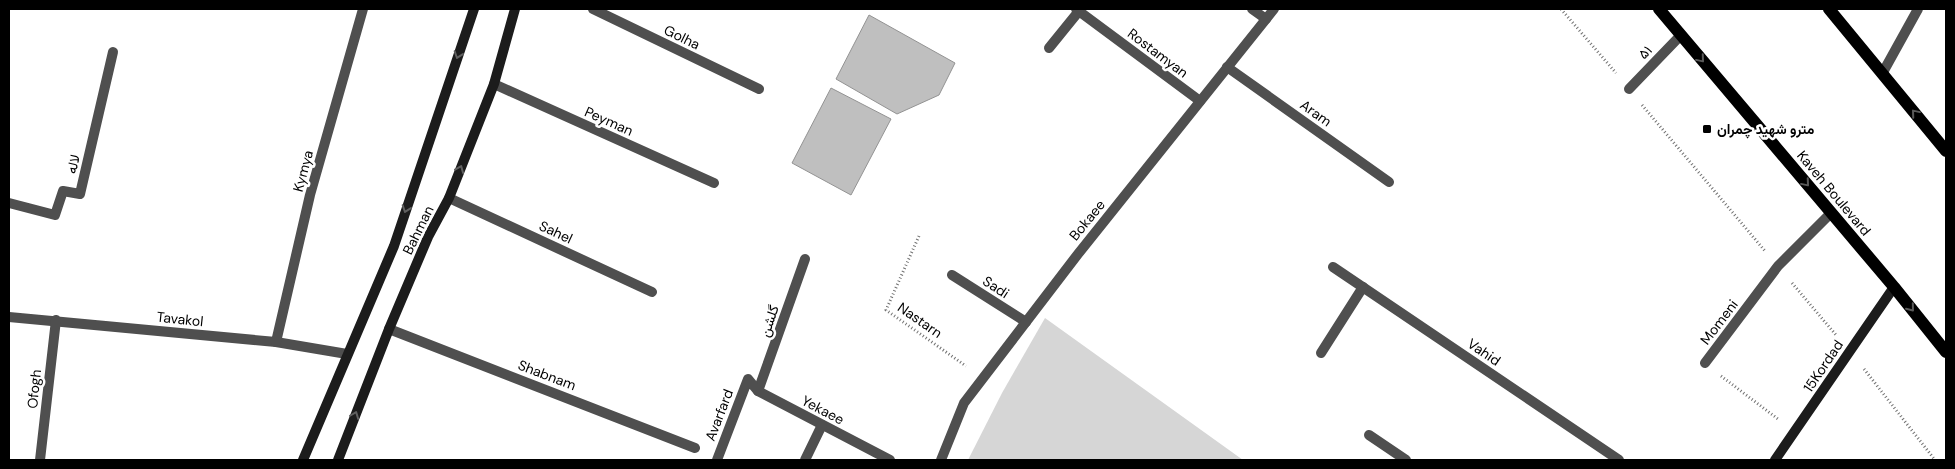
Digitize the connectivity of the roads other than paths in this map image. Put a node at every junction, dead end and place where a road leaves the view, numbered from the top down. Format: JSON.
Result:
{"nodes":[{"id":1,"x":363,"y":9,"type":"edge"},
{"id":2,"x":474,"y":9,"type":"edge"},
{"id":3,"x":515,"y":9,"type":"edge"},
{"id":4,"x":593,"y":9,"type":"edge"},
{"id":5,"x":1252,"y":9,"type":"edge"},
{"id":6,"x":1274,"y":9,"type":"edge"},
{"id":7,"x":1658,"y":9,"type":"edge"},
{"id":8,"x":1829,"y":9,"type":"edge"},
{"id":9,"x":1918,"y":9,"type":"edge"},
{"id":10,"x":1078,"y":10,"type":"edge"},
{"id":11,"x":1266,"y":18,"type":"junction"},
{"id":12,"x":1681,"y":35,"type":"junction"},
{"id":13,"x":1049,"y":48,"type":"dead end"},
{"id":14,"x":113,"y":52,"type":"dead end"},
{"id":15,"x":1227,"y":67,"type":"junction"},
{"id":16,"x":1882,"y":74,"type":"junction"},
{"id":17,"x":494,"y":84,"type":"junction"},
{"id":18,"x":759,"y":89,"type":"dead end"},
{"id":19,"x":1628,"y":89,"type":"road end"},
{"id":20,"x":1200,"y":102,"type":"junction"},
{"id":21,"x":1946,"y":151,"type":"edge"},
{"id":22,"x":1389,"y":182,"type":"dead end"},
{"id":23,"x":714,"y":183,"type":"dead end"},
{"id":24,"x":449,"y":198,"type":"junction"},
{"id":25,"x":9,"y":203,"type":"edge"},
{"id":26,"x":1832,"y":213,"type":"junction"},
{"id":27,"x":805,"y":259,"type":"dead end"},
{"id":28,"x":1332,"y":267,"type":"dead end"},
{"id":29,"x":952,"y":275,"type":"dead end"},
{"id":30,"x":1894,"y":287,"type":"junction"},
{"id":31,"x":1363,"y":288,"type":"junction"},
{"id":32,"x":652,"y":292,"type":"dead end"},
{"id":33,"x":9,"y":317,"type":"edge"},
{"id":34,"x":56,"y":320,"type":"junction"},
{"id":35,"x":1026,"y":322,"type":"junction"},
{"id":36,"x":389,"y":329,"type":"junction"},
{"id":37,"x":276,"y":342,"type":"junction"},
{"id":38,"x":1946,"y":352,"type":"edge"},
{"id":39,"x":1321,"y":353,"type":"dead end"},
{"id":40,"x":347,"y":354,"type":"junction"},
{"id":41,"x":1705,"y":363,"type":"road end"},
{"id":42,"x":748,"y":379,"type":"joint"},
{"id":43,"x":758,"y":392,"type":"junction"},
{"id":44,"x":822,"y":425,"type":"junction"},
{"id":45,"x":1368,"y":435,"type":"dead end"},
{"id":46,"x":695,"y":448,"type":"dead end"},
{"id":47,"x":40,"y":460,"type":"edge"},
{"id":48,"x":303,"y":460,"type":"edge"},
{"id":49,"x":338,"y":460,"type":"edge"},
{"id":50,"x":717,"y":460,"type":"edge"},
{"id":51,"x":805,"y":460,"type":"edge"},
{"id":52,"x":890,"y":460,"type":"edge"},
{"id":53,"x":940,"y":460,"type":"edge"},
{"id":54,"x":1406,"y":460,"type":"edge"},
{"id":55,"x":1619,"y":460,"type":"edge"},
{"id":56,"x":1775,"y":460,"type":"edge"}],
"edges":[{"from":1,"to":37,"type":"street","name":"Kymya"},
{"from":2,"to":40,"type":"street","name":"Bahman","one_way":true},
{"from":3,"to":17,"type":"street","name":"Bahman"},
{"from":4,"to":18,"type":"street","name":"Golha"},
{"from":5,"to":11,"type":"street"},
{"from":6,"to":11,"type":"street","name":"Bokaee"},
{"from":7,"to":12,"type":"main road","name":"Kaveh Boulevard"},
{"from":8,"to":16,"type":"main road"},
{"from":9,"to":16,"type":"street"},
{"from":10,"to":13,"type":"street"},
{"from":10,"to":20,"type":"street","name":"Rostamyan"},
{"from":11,"to":15,"type":"street","name":"Bokaee"},
{"from":12,"to":19,"type":"street","name":"۵۱"},
{"from":12,"to":26,"type":"main road","name":"Kaveh Boulevard","one_way":true},
{"from":14,"to":25,"type":"street","name":"لاله"},
{"from":15,"to":20,"type":"street","name":"Bokaee"},
{"from":15,"to":22,"type":"street","name":"Aram"},
{"from":21,"to":16,"type":"main road","one_way":true},
{"from":17,"to":23,"type":"street","name":"Peyman"},
{"from":24,"to":17,"type":"street","name":"Bahman","one_way":true},
{"from":20,"to":35,"type":"street","name":"Bokaee"},
{"from":24,"to":32,"type":"street","name":"Sahel"},
{"from":24,"to":36,"type":"street","name":"Bahman"},
{"from":26,"to":30,"type":"main road","name":"Kaveh Boulevard"},
{"from":26,"to":41,"type":"street","name":"Momeni"},
{"from":27,"to":43,"type":"street","name":"گلشن"},
{"from":28,"to":31,"type":"street","name":"Vahid"},
{"from":29,"to":35,"type":"street","name":"Sadi"},
{"from":30,"to":38,"type":"main road","name":"Kaveh Boulevard","one_way":true},
{"from":30,"to":56,"type":"street","name":"15Kordad"},
{"from":31,"to":39,"type":"street"},
{"from":31,"to":55,"type":"street","name":"Vahid"},
{"from":33,"to":34,"type":"street","name":"Tavakol"},
{"from":34,"to":37,"type":"street","name":"Tavakol"},
{"from":34,"to":47,"type":"street","name":"Ofogh"},
{"from":35,"to":53,"type":"street","name":"Bokaee"},
{"from":36,"to":46,"type":"street","name":"Shabnam"},
{"from":49,"to":36,"type":"street","name":"Bahman","one_way":true},
{"from":37,"to":40,"type":"street","name":"Tavakol"},
{"from":40,"to":48,"type":"street","name":"Bahman"},
{"from":42,"to":43,"type":"street","name":"Yekaee"},
{"from":42,"to":50,"type":"street","name":"Avarfard"},
{"from":43,"to":44,"type":"street","name":"Yekaee"},
{"from":44,"to":51,"type":"street"},
{"from":44,"to":52,"type":"street","name":"Yekaee"},
{"from":45,"to":54,"type":"street"}]}
